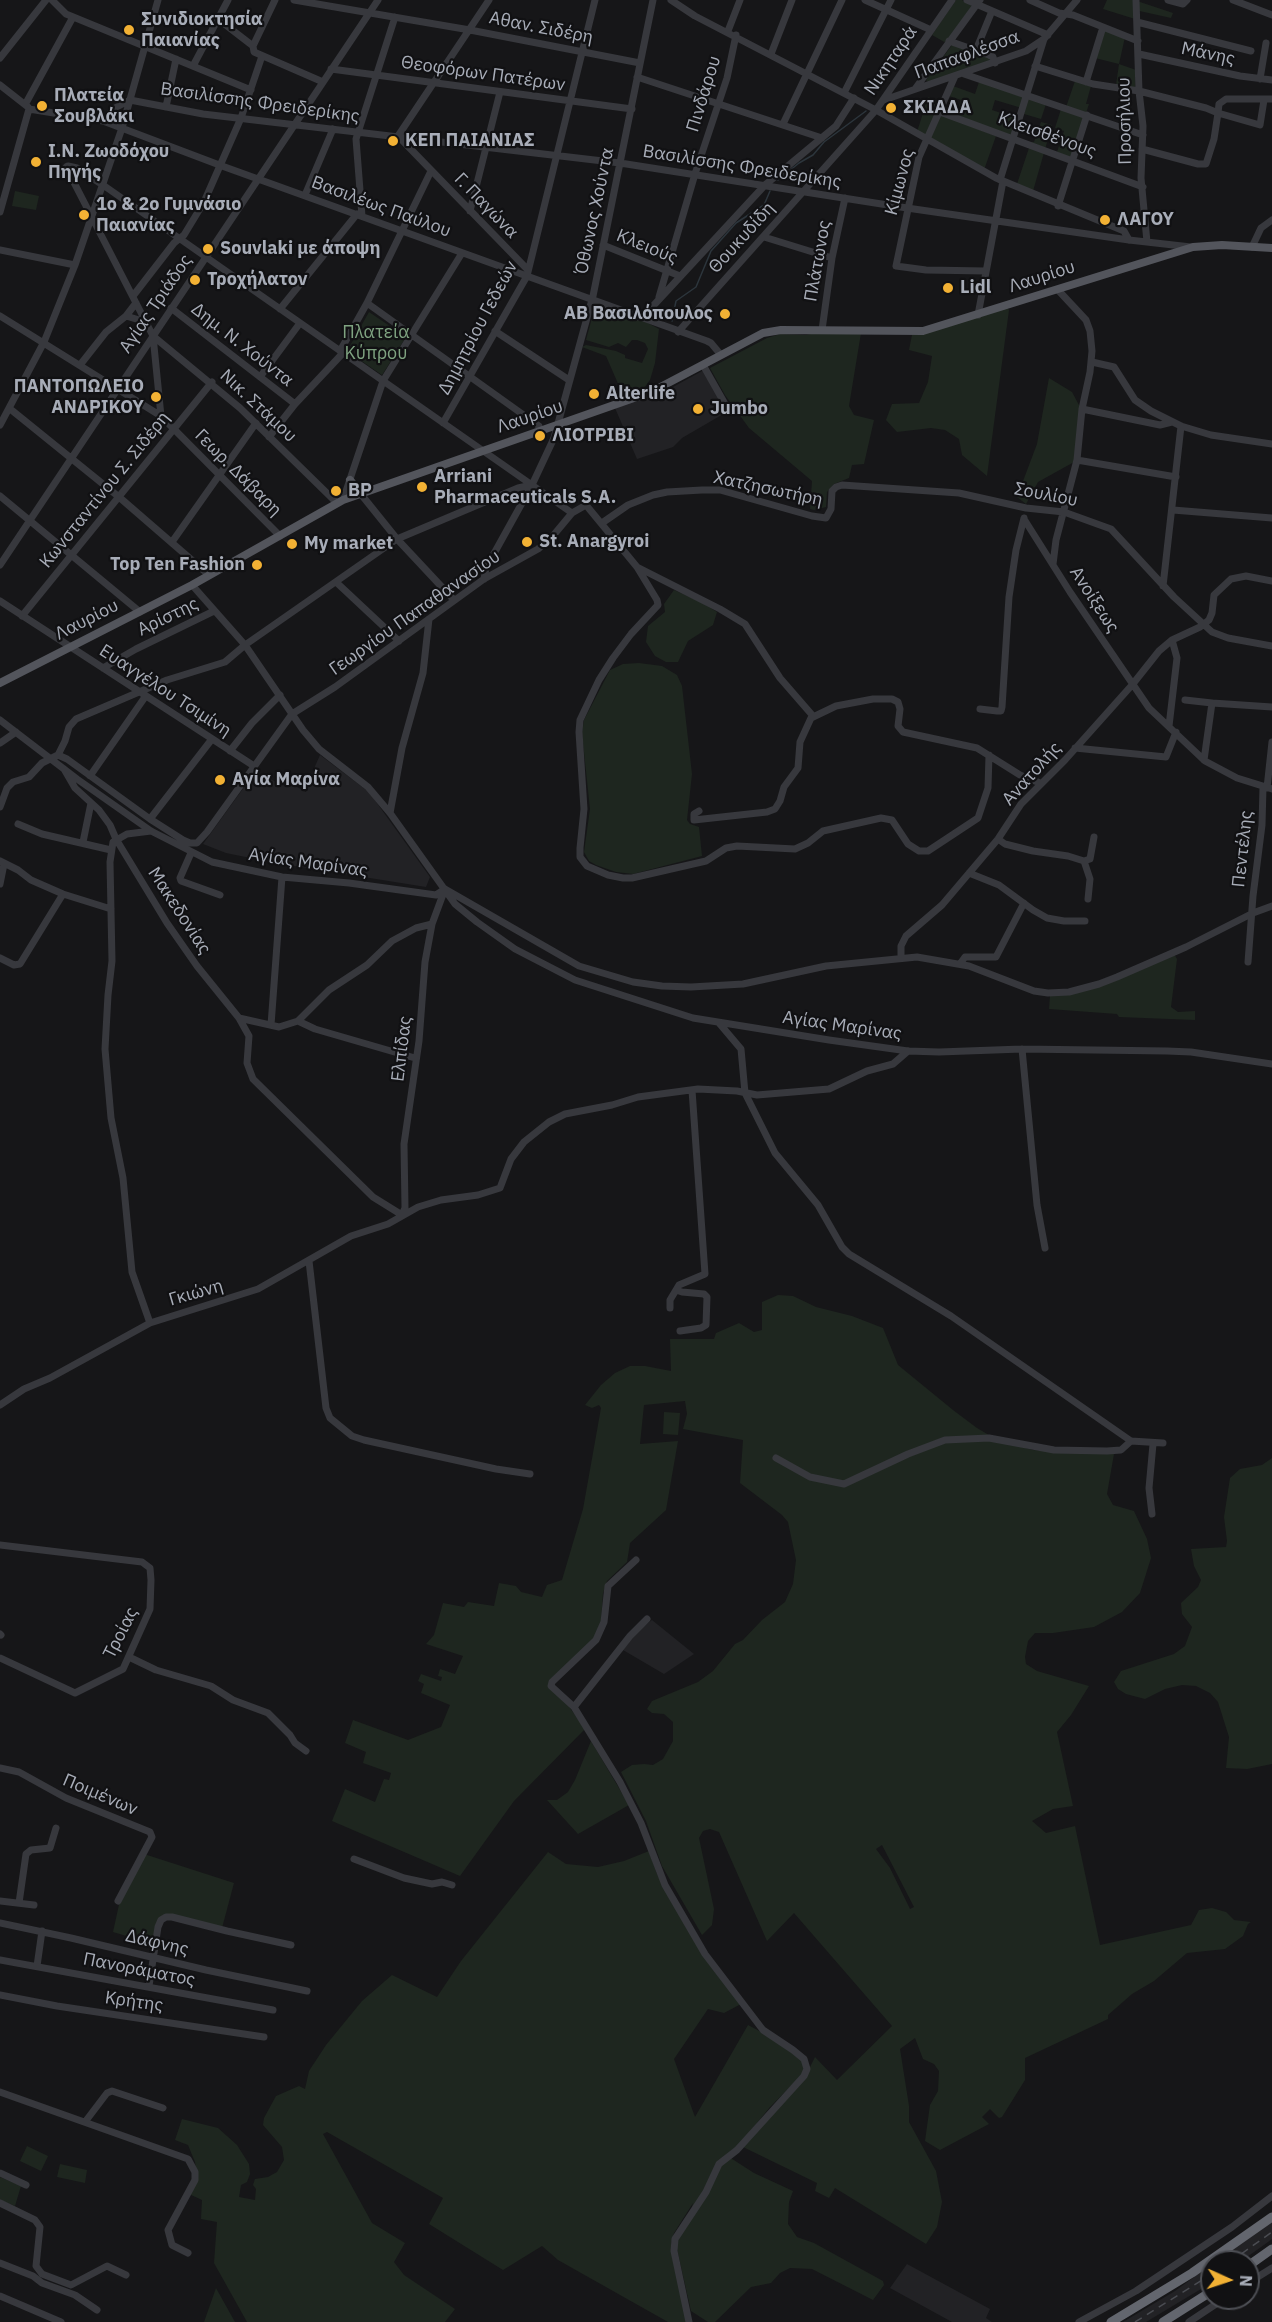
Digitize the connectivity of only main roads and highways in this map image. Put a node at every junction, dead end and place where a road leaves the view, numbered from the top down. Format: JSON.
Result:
{"nodes":[{"id":1,"x":1272,"y":248,"type":"edge"},
{"id":2,"x":350,"y":480,"type":"road end"},
{"id":3,"x":360,"y":493,"type":"junction"},
{"id":4,"x":0,"y":683,"type":"edge"},
{"id":5,"x":1272,"y":2217,"type":"edge"},
{"id":6,"x":1200,"y":2298,"type":"edge"},
{"id":7,"x":1111,"y":2322,"type":"edge"},
{"id":8,"x":1162,"y":2322,"type":"edge"}],
"edges":[{"from":1,"to":3,"type":"main road","name":"Λαυρίου"},
{"from":2,"to":3,"type":"main road"},
{"from":3,"to":4,"type":"main road","name":"Λαυρίου"},
{"from":5,"to":7,"type":"highway"},
{"from":6,"to":8,"type":"highway"}]}
